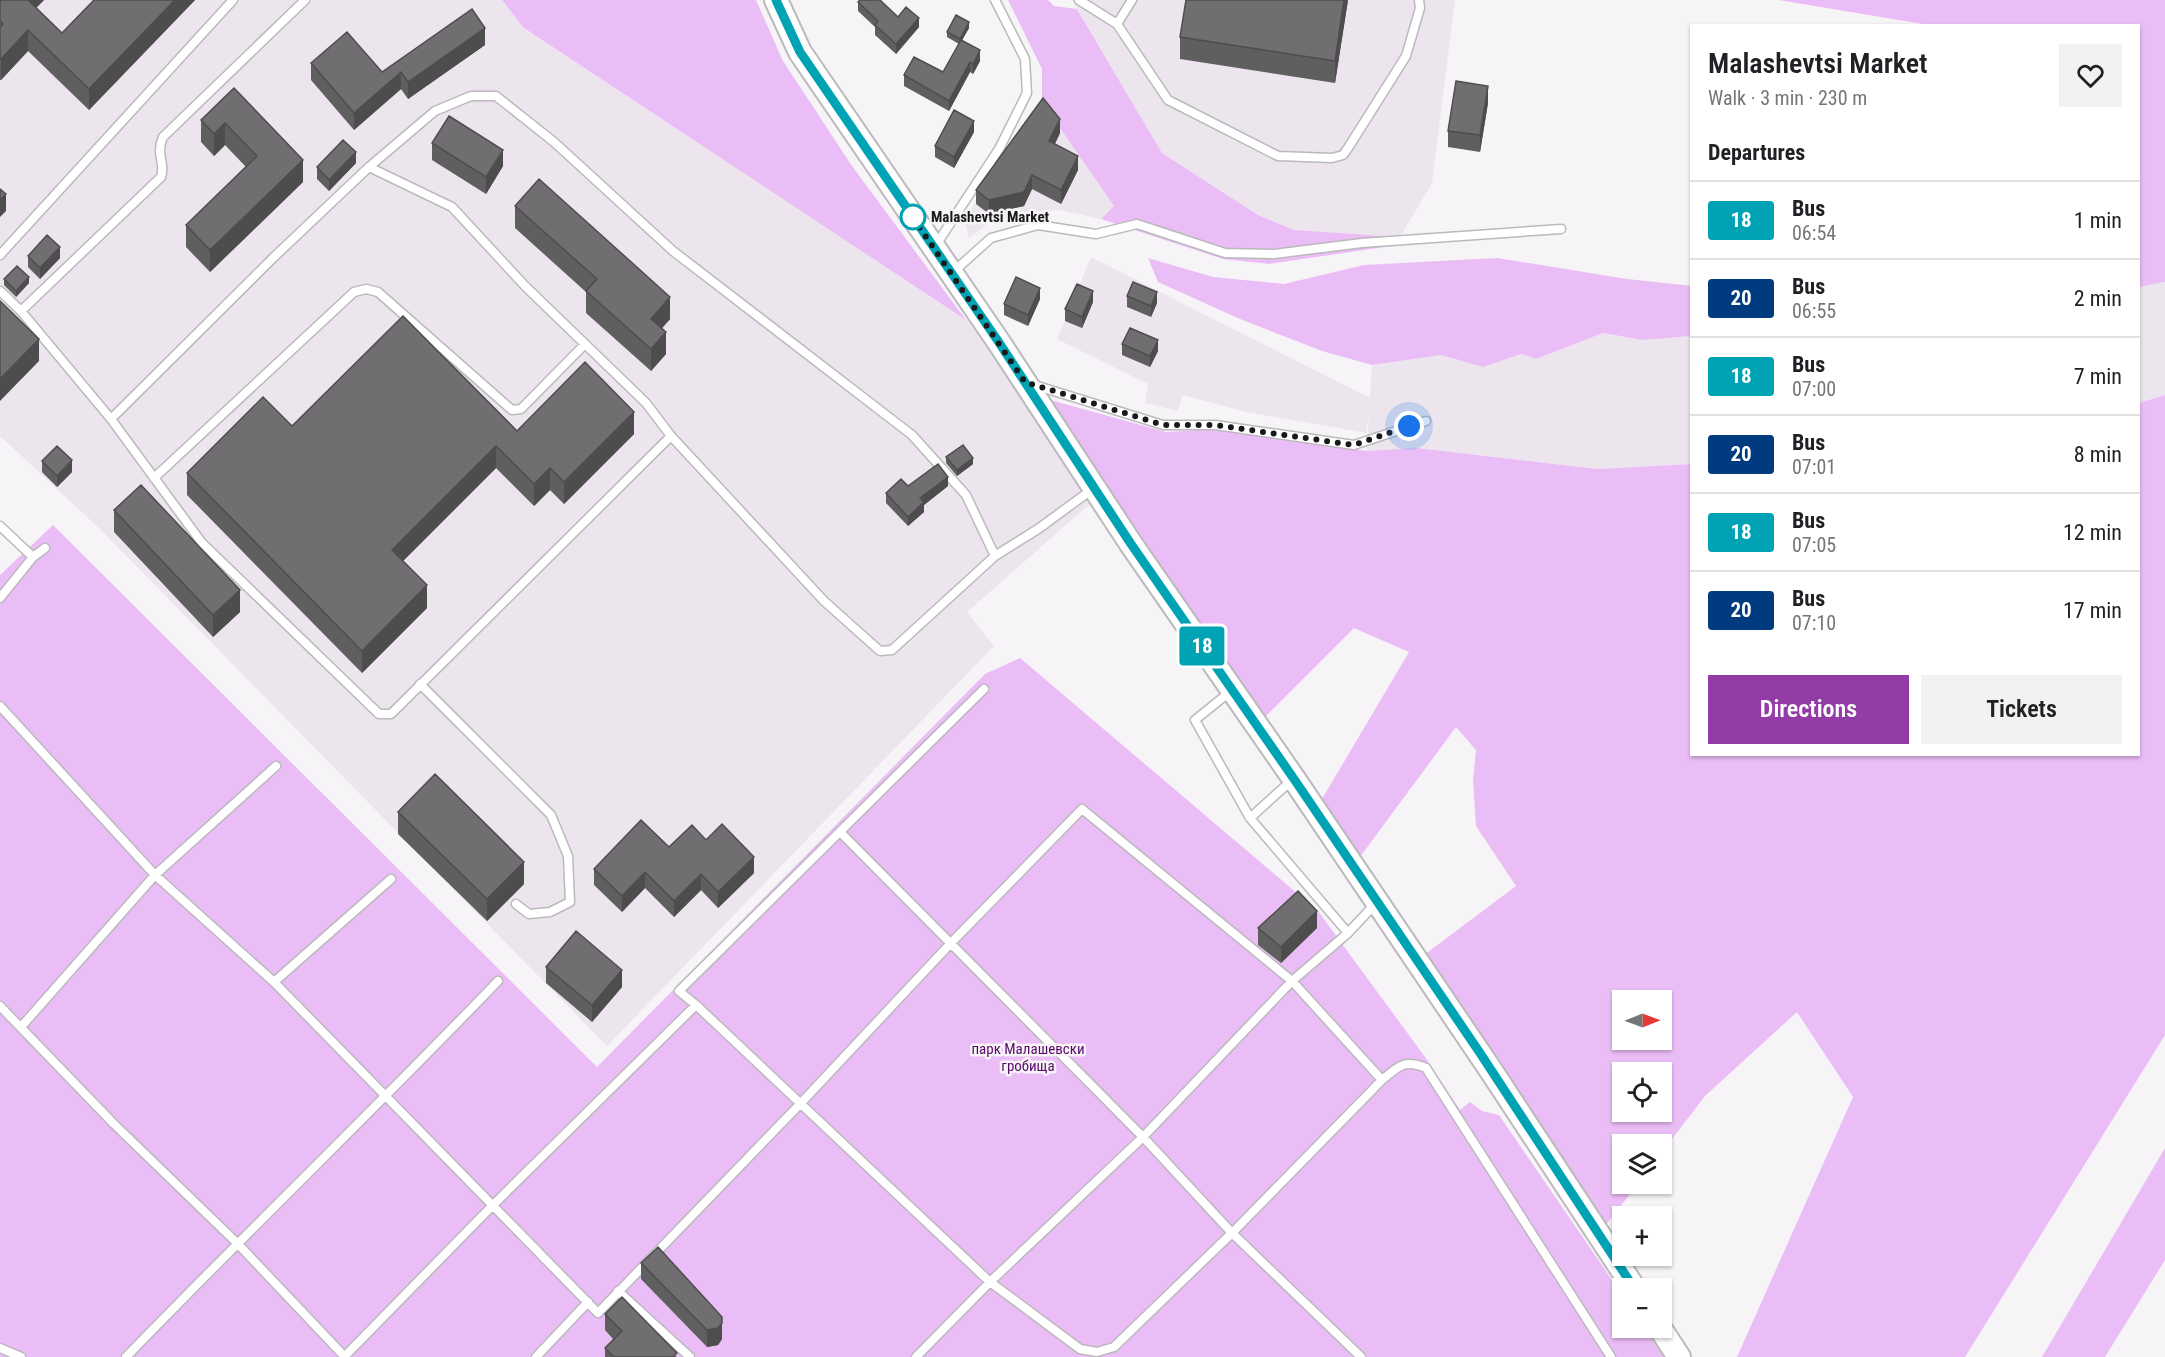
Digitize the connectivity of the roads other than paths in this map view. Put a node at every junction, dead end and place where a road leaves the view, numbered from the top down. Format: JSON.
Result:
{"nodes":[{"id":1,"x":234,"y":0,"type":"edge"},
{"id":2,"x":305,"y":0,"type":"edge"},
{"id":3,"x":776,"y":0,"type":"edge"},
{"id":4,"x":995,"y":0,"type":"edge"},
{"id":5,"x":1078,"y":0,"type":"edge"},
{"id":6,"x":1132,"y":0,"type":"edge"},
{"id":7,"x":1419,"y":0,"type":"edge"},
{"id":8,"x":1117,"y":24,"type":"junction"},
{"id":9,"x":369,"y":167,"type":"junction"},
{"id":10,"x":1561,"y":229,"type":"dead end"},
{"id":11,"x":934,"y":248,"type":"junction"},
{"id":12,"x":0,"y":255,"type":"edge"},
{"id":13,"x":952,"y":273,"type":"junction"},
{"id":14,"x":0,"y":291,"type":"edge"},
{"id":15,"x":21,"y":311,"type":"junction"},
{"id":16,"x":585,"y":344,"type":"junction"},
{"id":17,"x":1025,"y":382,"type":"junction"},
{"id":18,"x":111,"y":419,"type":"junction"},
{"id":19,"x":1426,"y":421,"type":"dead end"},
{"id":20,"x":671,"y":436,"type":"junction"},
{"id":21,"x":154,"y":478,"type":"junction"},
{"id":22,"x":1095,"y":487,"type":"junction"},
{"id":23,"x":0,"y":526,"type":"edge"},
{"id":24,"x":45,"y":548,"type":"dead end"},
{"id":25,"x":995,"y":556,"type":"junction"},
{"id":26,"x":33,"y":557,"type":"junction"},
{"id":27,"x":0,"y":598,"type":"edge"},
{"id":28,"x":420,"y":684,"type":"junction"},
{"id":29,"x":984,"y":689,"type":"dead end"},
{"id":30,"x":1233,"y":690,"type":"junction"},
{"id":31,"x":0,"y":706,"type":"edge"},
{"id":32,"x":276,"y":766,"type":"dead end"},
{"id":33,"x":1294,"y":779,"type":"junction"},
{"id":34,"x":1250,"y":818,"type":"junction"},
{"id":35,"x":840,"y":832,"type":"junction"},
{"id":36,"x":155,"y":875,"type":"junction"},
{"id":37,"x":391,"y":879,"type":"dead end"},
{"id":38,"x":1378,"y":902,"type":"junction"},
{"id":39,"x":516,"y":904,"type":"dead end"},
{"id":40,"x":1348,"y":933,"type":"junction"},
{"id":41,"x":950,"y":944,"type":"junction"},
{"id":42,"x":498,"y":981,"type":"dead end"},
{"id":43,"x":1292,"y":981,"type":"junction"},
{"id":44,"x":274,"y":982,"type":"junction"},
{"id":45,"x":696,"y":1005,"type":"junction"},
{"id":46,"x":0,"y":1006,"type":"edge"},
{"id":47,"x":21,"y":1027,"type":"junction"},
{"id":48,"x":1382,"y":1080,"type":"junction"},
{"id":49,"x":387,"y":1097,"type":"junction"},
{"id":50,"x":801,"y":1103,"type":"junction"},
{"id":51,"x":1143,"y":1137,"type":"junction"},
{"id":52,"x":492,"y":1206,"type":"junction"},
{"id":53,"x":1232,"y":1233,"type":"junction"},
{"id":54,"x":237,"y":1243,"type":"junction"},
{"id":55,"x":1627,"y":1278,"type":"edge"},
{"id":56,"x":990,"y":1282,"type":"junction"},
{"id":57,"x":618,"y":1291,"type":"junction"},
{"id":58,"x":588,"y":1302,"type":"junction"},
{"id":59,"x":1667,"y":1338,"type":"edge"},
{"id":60,"x":0,"y":1348,"type":"edge"},
{"id":61,"x":21,"y":1357,"type":"edge"},
{"id":62,"x":126,"y":1357,"type":"edge"},
{"id":63,"x":344,"y":1357,"type":"edge"},
{"id":64,"x":536,"y":1357,"type":"edge"},
{"id":65,"x":690,"y":1357,"type":"edge"},
{"id":66,"x":916,"y":1357,"type":"edge"},
{"id":67,"x":1361,"y":1357,"type":"edge"},
{"id":68,"x":1611,"y":1357,"type":"edge"},
{"id":69,"x":1679,"y":1357,"type":"edge"}],
"edges":[{"from":1,"to":12,"type":"lane"},
{"from":2,"to":15,"type":"lane"},
{"from":3,"to":11,"type":"street"},
{"from":4,"to":11,"type":"lane"},
{"from":5,"to":8,"type":"lane"},
{"from":6,"to":8,"type":"lane"},
{"from":7,"to":8,"type":"lane"},
{"from":9,"to":16,"type":"lane"},
{"from":9,"to":18,"type":"lane"},
{"from":9,"to":25,"type":"lane"},
{"from":10,"to":13,"type":"lane"},
{"from":11,"to":13,"type":"street"},
{"from":13,"to":17,"type":"street"},
{"from":14,"to":15,"type":"lane"},
{"from":15,"to":18,"type":"lane"},
{"from":16,"to":20,"type":"lane"},
{"from":16,"to":21,"type":"lane"},
{"from":17,"to":19,"type":"lane"},
{"from":17,"to":22,"type":"street"},
{"from":18,"to":21,"type":"lane"},
{"from":20,"to":25,"type":"lane"},
{"from":20,"to":28,"type":"lane"},
{"from":21,"to":28,"type":"lane"},
{"from":22,"to":25,"type":"lane"},
{"from":22,"to":30,"type":"street"},
{"from":23,"to":26,"type":"lane"},
{"from":24,"to":26,"type":"lane"},
{"from":26,"to":27,"type":"lane"},
{"from":28,"to":39,"type":"lane"},
{"from":29,"to":35,"type":"lane"},
{"from":30,"to":33,"type":"street"},
{"from":30,"to":34,"type":"lane"},
{"from":31,"to":36,"type":"lane"},
{"from":32,"to":36,"type":"lane"},
{"from":33,"to":34,"type":"lane"},
{"from":33,"to":38,"type":"street"},
{"from":34,"to":40,"type":"lane"},
{"from":35,"to":41,"type":"lane"},
{"from":35,"to":45,"type":"lane"},
{"from":36,"to":44,"type":"lane"},
{"from":36,"to":47,"type":"lane"},
{"from":37,"to":44,"type":"lane"},
{"from":38,"to":40,"type":"lane"},
{"from":38,"to":55,"type":"street"},
{"from":40,"to":43,"type":"lane"},
{"from":41,"to":43,"type":"lane"},
{"from":41,"to":50,"type":"lane"},
{"from":41,"to":51,"type":"lane"},
{"from":42,"to":49,"type":"lane"},
{"from":43,"to":48,"type":"lane"},
{"from":43,"to":51,"type":"lane"},
{"from":44,"to":49,"type":"lane"},
{"from":45,"to":50,"type":"lane"},
{"from":45,"to":52,"type":"lane"},
{"from":46,"to":47,"type":"lane"},
{"from":47,"to":54,"type":"lane"},
{"from":48,"to":53,"type":"lane"},
{"from":48,"to":68,"type":"lane"},
{"from":49,"to":52,"type":"lane"},
{"from":49,"to":54,"type":"lane"},
{"from":50,"to":56,"type":"lane"},
{"from":50,"to":57,"type":"lane"},
{"from":51,"to":53,"type":"lane"},
{"from":51,"to":56,"type":"lane"},
{"from":52,"to":58,"type":"lane"},
{"from":52,"to":63,"type":"lane"},
{"from":53,"to":56,"type":"lane"},
{"from":53,"to":67,"type":"lane"},
{"from":54,"to":62,"type":"lane"},
{"from":54,"to":63,"type":"lane"},
{"from":56,"to":66,"type":"lane"},
{"from":57,"to":58,"type":"lane"},
{"from":57,"to":65,"type":"lane"},
{"from":58,"to":64,"type":"lane"},
{"from":59,"to":69,"type":"street"},
{"from":60,"to":61,"type":"lane"}]}
